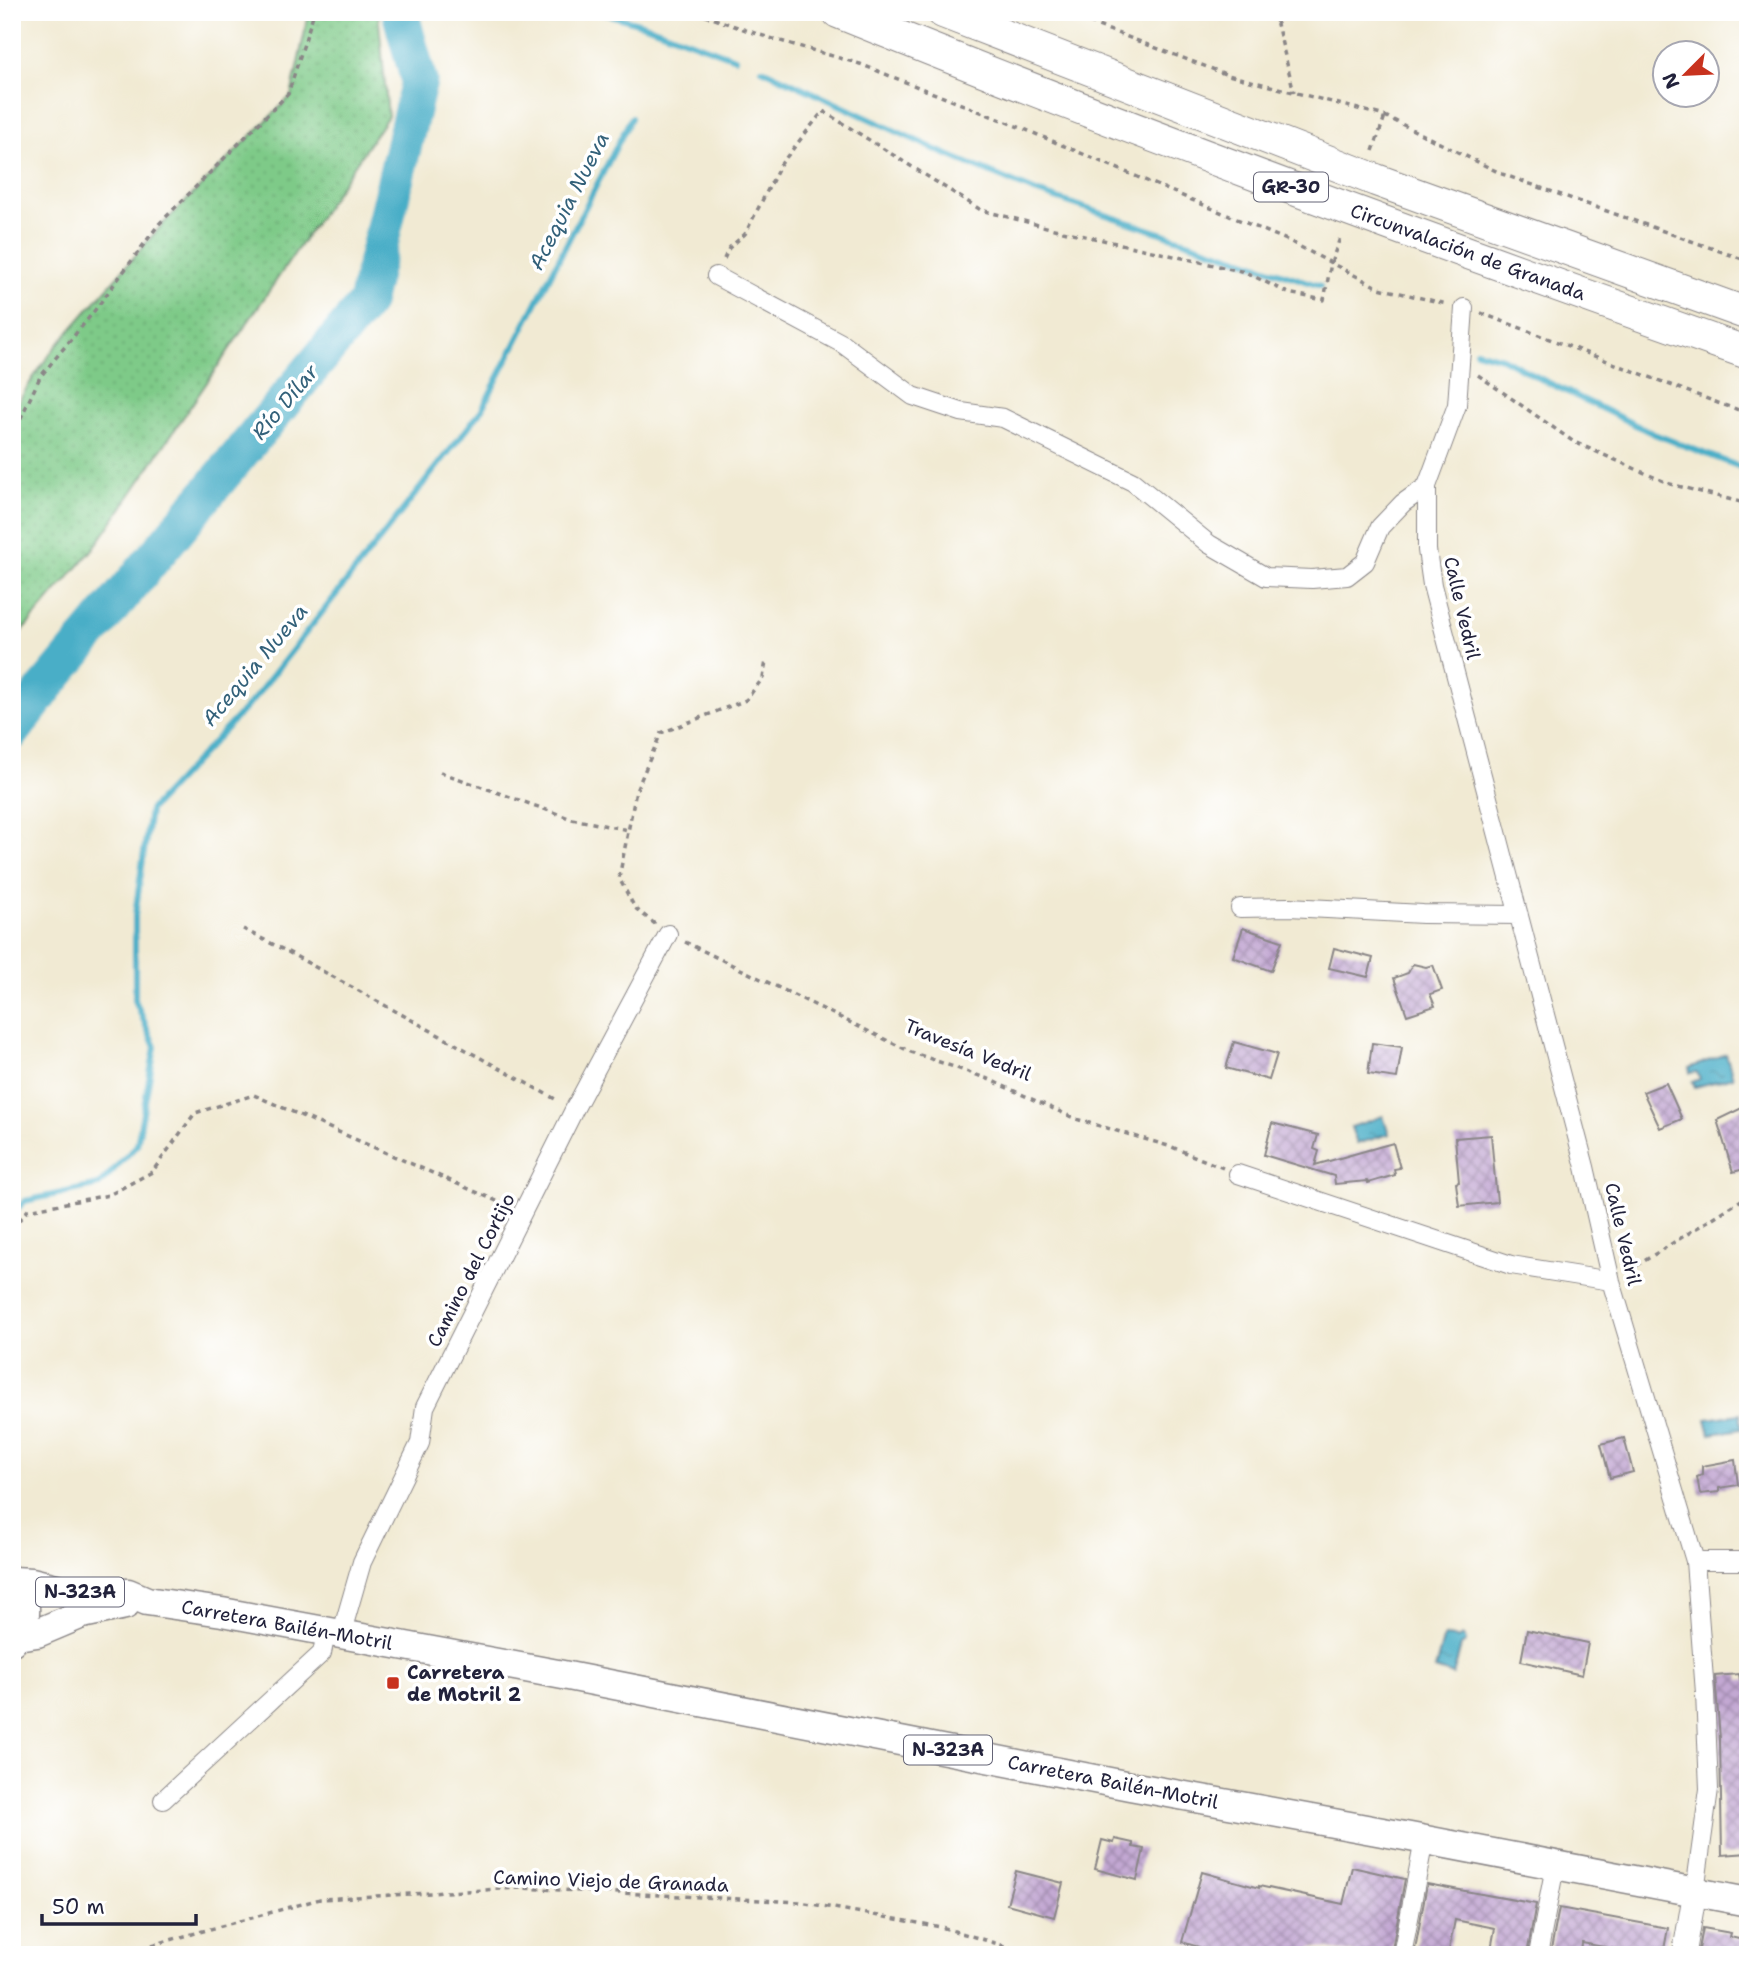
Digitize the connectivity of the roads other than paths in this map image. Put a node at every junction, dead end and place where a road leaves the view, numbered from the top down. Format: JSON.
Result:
{"nodes":[{"id":1,"x":838,"y":12,"type":"edge"},
{"id":2,"x":943,"y":12,"type":"edge"},
{"id":3,"x":716,"y":276,"type":"road end"},
{"id":4,"x":1464,"y":308,"type":"road end"},
{"id":5,"x":1748,"y":314,"type":"edge"},
{"id":6,"x":1748,"y":353,"type":"edge"},
{"id":7,"x":1427,"y":486,"type":"junction"},
{"id":8,"x":1240,"y":908,"type":"dead end"},
{"id":9,"x":1519,"y":915,"type":"junction"},
{"id":10,"x":668,"y":934,"type":"road end"},
{"id":11,"x":1238,"y":1174,"type":"road end"},
{"id":12,"x":1611,"y":1281,"type":"junction"},
{"id":13,"x":1695,"y":1561,"type":"junction"},
{"id":14,"x":1748,"y":1561,"type":"edge"},
{"id":15,"x":13,"y":1581,"type":"edge"},
{"id":16,"x":147,"y":1601,"type":"junction"},
{"id":17,"x":334,"y":1634,"type":"junction"},
{"id":18,"x":15,"y":1638,"type":"edge"},
{"id":19,"x":163,"y":1800,"type":"dead end"},
{"id":20,"x":1424,"y":1839,"type":"junction"},
{"id":21,"x":1555,"y":1866,"type":"junction"},
{"id":22,"x":1695,"y":1891,"type":"junction"},
{"id":23,"x":1748,"y":1902,"type":"edge"},
{"id":24,"x":1402,"y":1955,"type":"edge"},
{"id":25,"x":1538,"y":1955,"type":"edge"},
{"id":26,"x":1684,"y":1955,"type":"edge"}],
"edges":[{"from":1,"to":6,"type":"highway","name":"Circunvalación de Granada","number":"GR-30"},
{"from":2,"to":5,"type":"highway","name":"Circunvalación de Granada","number":"GR-30"},
{"from":3,"to":7,"type":"street"},
{"from":4,"to":7,"type":"street","name":"Calle Vedril"},
{"from":7,"to":9,"type":"street","name":"Calle Vedril"},
{"from":8,"to":9,"type":"street"},
{"from":9,"to":12,"type":"street","name":"Calle Vedril"},
{"from":10,"to":17,"type":"street","name":"Camino del Cortijo"},
{"from":11,"to":12,"type":"street"},
{"from":12,"to":13,"type":"street","name":"Calle Vedril"},
{"from":13,"to":14,"type":"street"},
{"from":13,"to":22,"type":"street","name":"Calle Vedril"},
{"from":15,"to":16,"type":"main road","name":"Carretera Bailén-Motril","number":"N-323A"},
{"from":15,"to":18,"type":"main road","number":"N-323A"},
{"from":16,"to":17,"type":"main road","name":"Carretera Bailén-Motril","number":"N-323A"},
{"from":16,"to":18,"type":"main road","name":"Carretera Bailén-Motril","number":"N-323A"},
{"from":17,"to":19,"type":"street","name":"Camino del Cortijo"},
{"from":17,"to":20,"type":"main road","name":"Carretera Bailén-Motril","number":"N-323A"},
{"from":20,"to":21,"type":"main road","name":"Carretera Bailén-Motril","number":"N-323A"},
{"from":20,"to":24,"type":"street"},
{"from":21,"to":22,"type":"main road","name":"Carretera Bailén-Motril","number":"N-323A"},
{"from":21,"to":25,"type":"street"},
{"from":22,"to":23,"type":"main road","name":"Carretera Bailén-Motril","number":"N-323A"},
{"from":22,"to":26,"type":"street"}]}
